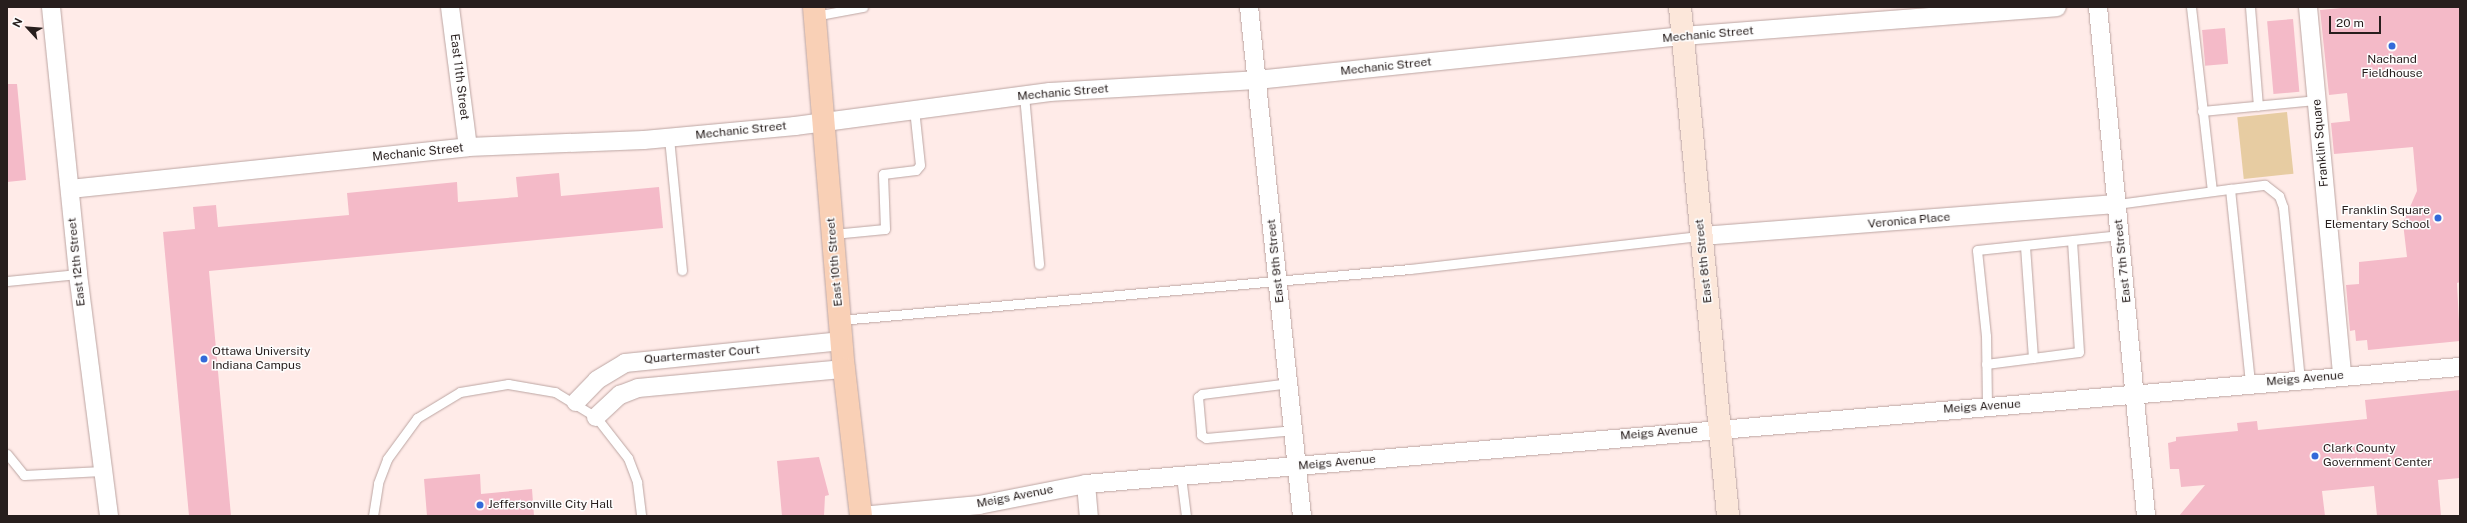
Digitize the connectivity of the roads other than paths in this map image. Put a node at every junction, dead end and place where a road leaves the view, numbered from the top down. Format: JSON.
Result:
{"nodes":[{"id":1,"x":51,"y":7,"type":"edge"},
{"id":2,"x":450,"y":7,"type":"edge"},
{"id":3,"x":863,"y":7,"type":"edge"},
{"id":4,"x":1249,"y":7,"type":"edge"},
{"id":5,"x":1680,"y":7,"type":"edge"},
{"id":6,"x":2057,"y":7,"type":"edge"},
{"id":7,"x":2098,"y":7,"type":"edge"},
{"id":8,"x":2191,"y":7,"type":"edge"},
{"id":9,"x":2250,"y":7,"type":"edge"},
{"id":10,"x":2308,"y":7,"type":"edge"},
{"id":11,"x":814,"y":11,"type":"edge"},
{"id":12,"x":1682,"y":36,"type":"junction"},
{"id":13,"x":1256,"y":80,"type":"junction"},
{"id":14,"x":1024,"y":95,"type":"junction"},
{"id":15,"x":2317,"y":100,"type":"junction"},
{"id":16,"x":2258,"y":106,"type":"junction"},
{"id":17,"x":914,"y":109,"type":"junction"},
{"id":18,"x":2202,"y":111,"type":"junction"},
{"id":19,"x":822,"y":122,"type":"junction"},
{"id":20,"x":669,"y":138,"type":"junction"},
{"id":21,"x":468,"y":148,"type":"junction"},
{"id":22,"x":70,"y":189,"type":"junction"},
{"id":23,"x":2230,"y":189,"type":"junction"},
{"id":24,"x":2212,"y":191,"type":"junction"},
{"id":25,"x":2117,"y":204,"type":"junction"},
{"id":26,"x":833,"y":234,"type":"junction"},
{"id":27,"x":2120,"y":235,"type":"junction"},
{"id":28,"x":1701,"y":236,"type":"junction"},
{"id":29,"x":2072,"y":241,"type":"junction"},
{"id":30,"x":2024,"y":246,"type":"junction"},
{"id":31,"x":1039,"y":264,"type":"dead end"},
{"id":32,"x":682,"y":270,"type":"dead end"},
{"id":33,"x":78,"y":274,"type":"junction"},
{"id":34,"x":1278,"y":278,"type":"junction"},
{"id":35,"x":7,"y":282,"type":"edge"},
{"id":36,"x":841,"y":331,"type":"junction"},
{"id":37,"x":2033,"y":358,"type":"junction"},
{"id":38,"x":1986,"y":364,"type":"junction"},
{"id":39,"x":2460,"y":366,"type":"edge"},
{"id":40,"x":844,"y":369,"type":"junction"},
{"id":41,"x":2342,"y":376,"type":"junction"},
{"id":42,"x":2300,"y":379,"type":"junction"},
{"id":43,"x":1290,"y":383,"type":"junction"},
{"id":44,"x":2250,"y":384,"type":"junction"},
{"id":45,"x":2136,"y":395,"type":"junction"},
{"id":46,"x":576,"y":402,"type":"junction"},
{"id":47,"x":1987,"y":406,"type":"junction"},
{"id":48,"x":596,"y":417,"type":"junction"},
{"id":49,"x":1721,"y":427,"type":"junction"},
{"id":50,"x":1295,"y":430,"type":"junction"},
{"id":51,"x":7,"y":454,"type":"edge"},
{"id":52,"x":1299,"y":466,"type":"junction"},
{"id":53,"x":102,"y":471,"type":"junction"},
{"id":54,"x":1181,"y":476,"type":"junction"},
{"id":55,"x":1086,"y":484,"type":"junction"},
{"id":56,"x":980,"y":510,"type":"edge"},
{"id":57,"x":109,"y":516,"type":"edge"},
{"id":58,"x":373,"y":516,"type":"edge"},
{"id":59,"x":641,"y":516,"type":"edge"},
{"id":60,"x":861,"y":516,"type":"edge"},
{"id":61,"x":1088,"y":516,"type":"edge"},
{"id":62,"x":1186,"y":516,"type":"edge"},
{"id":63,"x":1302,"y":516,"type":"edge"},
{"id":64,"x":1728,"y":516,"type":"edge"},
{"id":65,"x":2146,"y":516,"type":"edge"}],
"edges":[{"from":1,"to":22,"type":"street","name":"East 12th Street"},
{"from":2,"to":21,"type":"street","name":"East 11th Street"},
{"from":3,"to":11,"type":"lane"},
{"from":4,"to":13,"type":"street","name":"East 9th Street"},
{"from":5,"to":12,"type":"main road","name":"East 8th Street"},
{"from":6,"to":12,"type":"street","name":"Mechanic Street"},
{"from":7,"to":25,"type":"street","name":"East 7th Street"},
{"from":8,"to":18,"type":"lane"},
{"from":9,"to":16,"type":"lane"},
{"from":10,"to":15,"type":"street","name":"Franklin Square"},
{"from":11,"to":19,"type":"main road","name":"East 10th Street"},
{"from":12,"to":13,"type":"street","name":"Mechanic Street"},
{"from":12,"to":28,"type":"main road","name":"East 8th Street"},
{"from":13,"to":14,"type":"street","name":"Mechanic Street"},
{"from":13,"to":34,"type":"street","name":"East 9th Street"},
{"from":14,"to":17,"type":"street","name":"Mechanic Street"},
{"from":14,"to":31,"type":"lane"},
{"from":15,"to":16,"type":"lane"},
{"from":15,"to":41,"type":"street","name":"Franklin Square"},
{"from":16,"to":18,"type":"lane"},
{"from":17,"to":19,"type":"street","name":"Mechanic Street"},
{"from":17,"to":26,"type":"lane"},
{"from":18,"to":24,"type":"lane"},
{"from":19,"to":20,"type":"street","name":"Mechanic Street"},
{"from":19,"to":26,"type":"main road","name":"East 10th Street"},
{"from":20,"to":21,"type":"street","name":"Mechanic Street"},
{"from":20,"to":32,"type":"lane"},
{"from":21,"to":22,"type":"street","name":"Mechanic Street"},
{"from":22,"to":33,"type":"street","name":"East 12th Street"},
{"from":23,"to":24,"type":"lane"},
{"from":23,"to":42,"type":"lane"},
{"from":23,"to":44,"type":"lane"},
{"from":24,"to":25,"type":"lane"},
{"from":25,"to":27,"type":"street","name":"East 7th Street"},
{"from":25,"to":28,"type":"street","name":"Veronica Place"},
{"from":26,"to":36,"type":"main road","name":"East 10th Street"},
{"from":27,"to":29,"type":"lane"},
{"from":27,"to":45,"type":"street","name":"East 7th Street"},
{"from":28,"to":34,"type":"lane"},
{"from":28,"to":49,"type":"main road","name":"East 8th Street"},
{"from":29,"to":30,"type":"lane"},
{"from":29,"to":37,"type":"lane"},
{"from":30,"to":37,"type":"lane"},
{"from":30,"to":38,"type":"lane"},
{"from":33,"to":35,"type":"lane"},
{"from":33,"to":53,"type":"street","name":"East 12th Street"},
{"from":34,"to":36,"type":"lane"},
{"from":34,"to":43,"type":"street","name":"East 9th Street"},
{"from":36,"to":40,"type":"main road","name":"East 10th Street"},
{"from":36,"to":46,"type":"street","name":"Quartermaster Court"},
{"from":37,"to":38,"type":"lane"},
{"from":38,"to":47,"type":"lane"},
{"from":39,"to":41,"type":"street","name":"Meigs Avenue"},
{"from":40,"to":48,"type":"street"},
{"from":40,"to":60,"type":"main road","name":"East 10th Street"},
{"from":41,"to":42,"type":"street","name":"Meigs Avenue"},
{"from":42,"to":44,"type":"street","name":"Meigs Avenue"},
{"from":43,"to":50,"type":"street","name":"East 9th Street"},
{"from":43,"to":50,"type":"lane"},
{"from":44,"to":45,"type":"street","name":"Meigs Avenue"},
{"from":45,"to":47,"type":"street","name":"Meigs Avenue"},
{"from":45,"to":65,"type":"street","name":"East 7th Street"},
{"from":46,"to":48,"type":"lane"},
{"from":46,"to":58,"type":"lane"},
{"from":47,"to":49,"type":"street","name":"Meigs Avenue"},
{"from":48,"to":59,"type":"lane"},
{"from":49,"to":52,"type":"street","name":"Meigs Avenue"},
{"from":49,"to":64,"type":"main road","name":"East 8th Street"},
{"from":50,"to":52,"type":"street","name":"East 9th Street"},
{"from":51,"to":53,"type":"lane"},
{"from":52,"to":54,"type":"street","name":"Meigs Avenue"},
{"from":52,"to":63,"type":"street","name":"East 9th Street"},
{"from":53,"to":57,"type":"street","name":"East 12th Street"},
{"from":54,"to":55,"type":"street","name":"Meigs Avenue"},
{"from":54,"to":62,"type":"lane"},
{"from":55,"to":56,"type":"street","name":"Meigs Avenue"},
{"from":55,"to":61,"type":"street"},
{"from":56,"to":60,"type":"street","name":"Meigs Avenue"}]}
